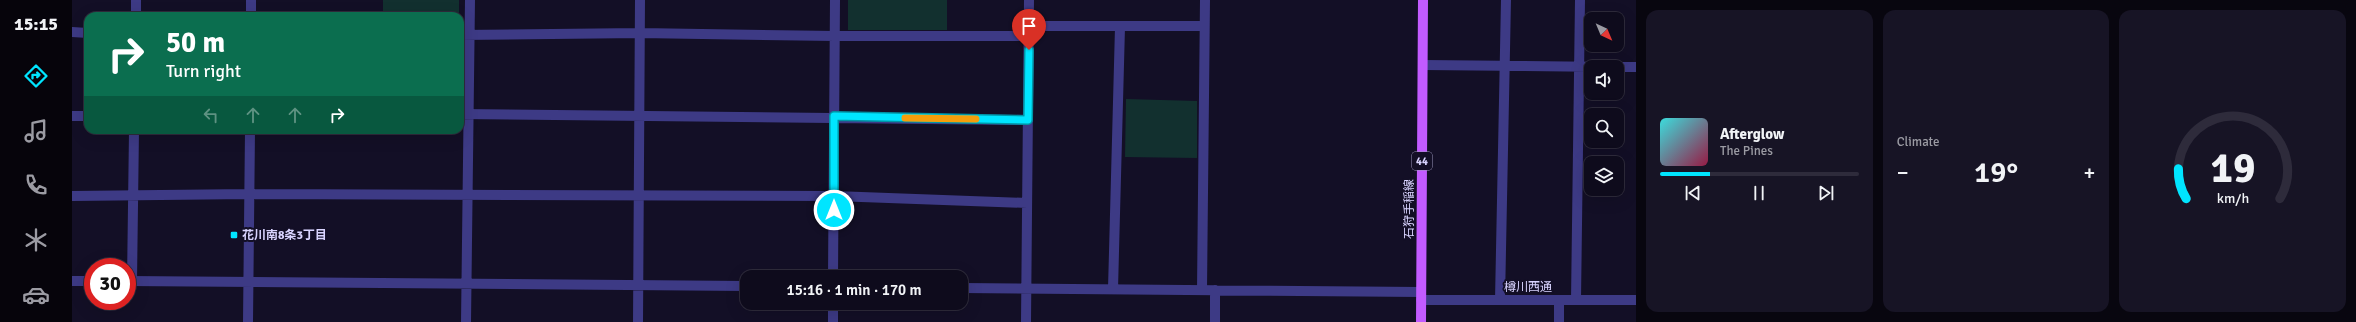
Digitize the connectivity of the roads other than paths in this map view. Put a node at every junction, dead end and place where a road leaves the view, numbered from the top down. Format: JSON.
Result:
{"nodes":[{"id":1,"x":136,"y":0,"type":"edge"},
{"id":2,"x":251,"y":0,"type":"edge"},
{"id":3,"x":470,"y":0,"type":"edge"},
{"id":4,"x":640,"y":0,"type":"edge"},
{"id":5,"x":835,"y":0,"type":"edge"},
{"id":6,"x":1030,"y":0,"type":"edge"},
{"id":7,"x":1205,"y":0,"type":"edge"},
{"id":8,"x":1423,"y":0,"type":"edge"},
{"id":9,"x":1506,"y":0,"type":"edge"},
{"id":10,"x":1580,"y":0,"type":"edge"},
{"id":11,"x":136,"y":12,"type":"edge"},
{"id":12,"x":251,"y":12,"type":"edge"},
{"id":13,"x":1204,"y":26,"type":"junction"},
{"id":14,"x":1120,"y":27,"type":"junction"},
{"id":15,"x":1029,"y":31,"type":"junction"},
{"id":16,"x":72,"y":32,"type":"edge"},
{"id":17,"x":84,"y":33,"type":"edge"},
{"id":18,"x":640,"y":33,"type":"junction"},
{"id":19,"x":465,"y":35,"type":"edge"},
{"id":20,"x":834,"y":36,"type":"junction"},
{"id":21,"x":1423,"y":65,"type":"junction"},
{"id":22,"x":1505,"y":66,"type":"junction"},
{"id":23,"x":1580,"y":67,"type":"junction"},
{"id":24,"x":1584,"y":67,"type":"edge"},
{"id":25,"x":1624,"y":67,"type":"edge"},
{"id":26,"x":1636,"y":67,"type":"edge"},
{"id":27,"x":464,"y":114,"type":"edge"},
{"id":28,"x":72,"y":116,"type":"edge"},
{"id":29,"x":84,"y":116,"type":"edge"},
{"id":30,"x":834,"y":116,"type":"junction"},
{"id":31,"x":640,"y":117,"type":"junction"},
{"id":32,"x":1028,"y":120,"type":"junction"},
{"id":33,"x":134,"y":134,"type":"edge"},
{"id":34,"x":250,"y":134,"type":"edge"},
{"id":35,"x":249,"y":194,"type":"junction"},
{"id":36,"x":72,"y":196,"type":"edge"},
{"id":37,"x":134,"y":196,"type":"junction"},
{"id":38,"x":468,"y":196,"type":"junction"},
{"id":39,"x":834,"y":196,"type":"junction"},
{"id":40,"x":639,"y":197,"type":"junction"},
{"id":41,"x":1027,"y":204,"type":"junction"},
{"id":42,"x":131,"y":258,"type":"edge"},
{"id":43,"x":833,"y":270,"type":"edge"},
{"id":44,"x":72,"y":281,"type":"edge"},
{"id":45,"x":84,"y":281,"type":"edge"},
{"id":46,"x":136,"y":281,"type":"edge"},
{"id":47,"x":248,"y":282,"type":"junction"},
{"id":48,"x":467,"y":284,"type":"junction"},
{"id":49,"x":639,"y":285,"type":"junction"},
{"id":50,"x":740,"y":286,"type":"edge"},
{"id":51,"x":968,"y":288,"type":"edge"},
{"id":52,"x":1026,"y":289,"type":"junction"},
{"id":53,"x":1113,"y":289,"type":"junction"},
{"id":54,"x":1202,"y":290,"type":"junction"},
{"id":55,"x":1215,"y":290,"type":"junction"},
{"id":56,"x":1421,"y":296,"type":"junction"},
{"id":57,"x":1500,"y":300,"type":"junction"},
{"id":58,"x":1559,"y":300,"type":"junction"},
{"id":59,"x":1576,"y":300,"type":"junction"},
{"id":60,"x":1636,"y":300,"type":"edge"},
{"id":61,"x":833,"y":310,"type":"edge"},
{"id":62,"x":248,"y":322,"type":"edge"},
{"id":63,"x":466,"y":322,"type":"edge"},
{"id":64,"x":638,"y":322,"type":"edge"},
{"id":65,"x":833,"y":322,"type":"edge"},
{"id":66,"x":1026,"y":322,"type":"edge"},
{"id":67,"x":1215,"y":322,"type":"edge"},
{"id":68,"x":1421,"y":322,"type":"edge"},
{"id":69,"x":1559,"y":322,"type":"edge"}],
"edges":[{"from":1,"to":11,"type":"street"},
{"from":2,"to":12,"type":"street"},
{"from":3,"to":19,"type":"street"},
{"from":4,"to":18,"type":"street"},
{"from":5,"to":20,"type":"street"},
{"from":6,"to":15,"type":"street"},
{"from":7,"to":13,"type":"street"},
{"from":8,"to":21,"type":"main road","name":"石狩手稲線","number":"44"},
{"from":9,"to":22,"type":"street"},
{"from":10,"to":23,"type":"street"},
{"from":13,"to":14,"type":"street"},
{"from":13,"to":54,"type":"street"},
{"from":14,"to":15,"type":"street"},
{"from":14,"to":53,"type":"street"},
{"from":15,"to":20,"type":"street"},
{"from":15,"to":32,"type":"street"},
{"from":16,"to":17,"type":"street"},
{"from":18,"to":19,"type":"street"},
{"from":18,"to":20,"type":"street"},
{"from":18,"to":31,"type":"street"},
{"from":19,"to":27,"type":"street"},
{"from":20,"to":30,"type":"street"},
{"from":21,"to":22,"type":"street"},
{"from":21,"to":56,"type":"main road","name":"石狩手稲線","number":"44"},
{"from":22,"to":23,"type":"street"},
{"from":22,"to":57,"type":"street"},
{"from":23,"to":24,"type":"street"},
{"from":23,"to":59,"type":"street"},
{"from":25,"to":26,"type":"street"},
{"from":27,"to":31,"type":"street"},
{"from":27,"to":38,"type":"street"},
{"from":28,"to":29,"type":"street"},
{"from":30,"to":31,"type":"street"},
{"from":30,"to":32,"type":"street"},
{"from":30,"to":39,"type":"street"},
{"from":31,"to":40,"type":"street"},
{"from":32,"to":41,"type":"street"},
{"from":33,"to":37,"type":"street"},
{"from":34,"to":35,"type":"street"},
{"from":35,"to":37,"type":"street"},
{"from":35,"to":38,"type":"street"},
{"from":35,"to":47,"type":"street"},
{"from":36,"to":37,"type":"street"},
{"from":37,"to":42,"type":"street"},
{"from":38,"to":40,"type":"street"},
{"from":38,"to":48,"type":"street"},
{"from":39,"to":40,"type":"street"},
{"from":39,"to":41,"type":"street"},
{"from":39,"to":43,"type":"street"},
{"from":40,"to":49,"type":"street"},
{"from":41,"to":52,"type":"street"},
{"from":44,"to":45,"type":"street"},
{"from":46,"to":47,"type":"street"},
{"from":47,"to":48,"type":"street"},
{"from":47,"to":62,"type":"street"},
{"from":48,"to":49,"type":"street"},
{"from":48,"to":63,"type":"street"},
{"from":49,"to":50,"type":"street"},
{"from":49,"to":64,"type":"street"},
{"from":51,"to":52,"type":"street","name":"樽川西通"},
{"from":52,"to":53,"type":"street","name":"樽川西通"},
{"from":52,"to":66,"type":"street"},
{"from":53,"to":54,"type":"street","name":"樽川西通"},
{"from":54,"to":55,"type":"street","name":"樽川西通"},
{"from":55,"to":56,"type":"street","name":"樽川西通"},
{"from":55,"to":67,"type":"street"},
{"from":56,"to":57,"type":"street","name":"樽川西通"},
{"from":56,"to":68,"type":"main road","name":"石狩手稲線","number":"44"},
{"from":57,"to":58,"type":"street","name":"樽川西通"},
{"from":58,"to":59,"type":"street","name":"樽川西通"},
{"from":58,"to":69,"type":"street"},
{"from":59,"to":60,"type":"street","name":"樽川西通"},
{"from":61,"to":65,"type":"street"}]}
